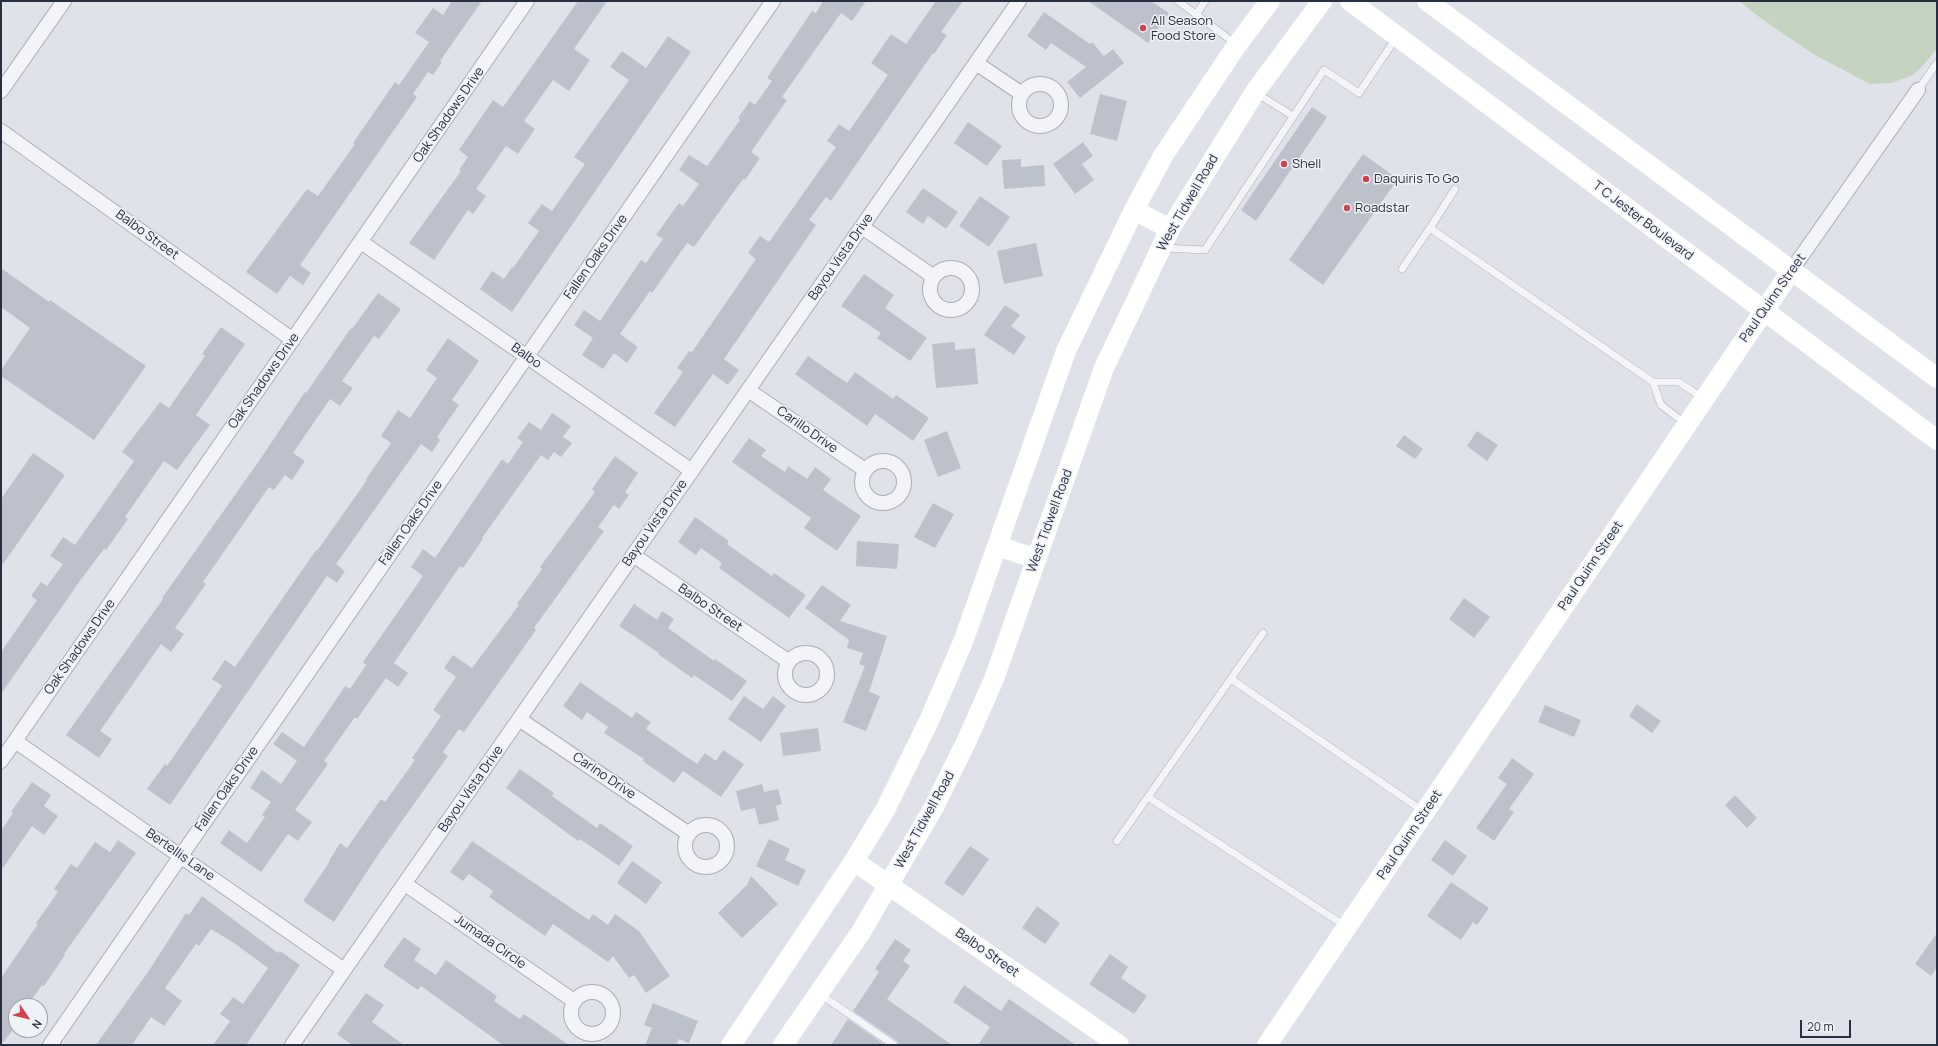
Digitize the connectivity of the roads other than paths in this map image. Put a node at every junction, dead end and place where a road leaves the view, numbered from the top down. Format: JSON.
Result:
{"nodes":[{"id":1,"x":64,"y":1,"type":"edge"},
{"id":2,"x":527,"y":1,"type":"edge"},
{"id":3,"x":773,"y":1,"type":"edge"},
{"id":4,"x":1019,"y":1,"type":"edge"},
{"id":5,"x":1178,"y":1,"type":"edge"},
{"id":6,"x":1205,"y":1,"type":"edge"},
{"id":7,"x":1270,"y":1,"type":"edge"},
{"id":8,"x":1322,"y":1,"type":"edge"},
{"id":9,"x":1350,"y":1,"type":"edge"},
{"id":10,"x":1427,"y":1,"type":"edge"},
{"id":11,"x":1196,"y":15,"type":"junction"},
{"id":12,"x":1397,"y":37,"type":"junction"},
{"id":13,"x":1237,"y":45,"type":"junction"},
{"id":14,"x":976,"y":63,"type":"junction"},
{"id":15,"x":1937,"y":63,"type":"edge"},
{"id":16,"x":1918,"y":90,"type":"joint"},
{"id":17,"x":1,"y":91,"type":"edge"},
{"id":18,"x":1255,"y":92,"type":"junction"},
{"id":19,"x":1022,"y":94,"type":"dead end"},
{"id":20,"x":1294,"y":116,"type":"junction"},
{"id":21,"x":1,"y":131,"type":"edge"},
{"id":22,"x":1456,"y":188,"type":"dead end"},
{"id":23,"x":1134,"y":210,"type":"junction"},
{"id":24,"x":862,"y":227,"type":"junction"},
{"id":25,"x":1430,"y":228,"type":"junction"},
{"id":26,"x":1170,"y":229,"type":"junction"},
{"id":27,"x":360,"y":242,"type":"junction"},
{"id":28,"x":1161,"y":248,"type":"junction"},
{"id":29,"x":1402,"y":269,"type":"dead end"},
{"id":30,"x":1792,"y":271,"type":"junction"},
{"id":31,"x":934,"y":276,"type":"dead end"},
{"id":32,"x":1764,"y":311,"type":"junction"},
{"id":33,"x":293,"y":340,"type":"junction"},
{"id":34,"x":526,"y":357,"type":"junction"},
{"id":35,"x":1937,"y":378,"type":"edge"},
{"id":36,"x":1653,"y":382,"type":"junction"},
{"id":37,"x":748,"y":390,"type":"junction"},
{"id":38,"x":1704,"y":399,"type":"junction"},
{"id":39,"x":1686,"y":425,"type":"junction"},
{"id":40,"x":1937,"y":440,"type":"edge"},
{"id":41,"x":865,"y":470,"type":"dead end"},
{"id":42,"x":692,"y":471,"type":"junction"},
{"id":43,"x":998,"y":546,"type":"junction"},
{"id":44,"x":633,"y":556,"type":"junction"},
{"id":45,"x":1036,"y":559,"type":"junction"},
{"id":46,"x":1263,"y":634,"type":"dead end"},
{"id":47,"x":788,"y":661,"type":"dead end"},
{"id":48,"x":1231,"y":679,"type":"junction"},
{"id":49,"x":519,"y":719,"type":"junction"},
{"id":50,"x":15,"y":741,"type":"junction"},
{"id":51,"x":1,"y":761,"type":"edge"},
{"id":52,"x":1148,"y":797,"type":"junction"},
{"id":53,"x":1425,"y":812,"type":"junction"},
{"id":54,"x":689,"y":834,"type":"dead end"},
{"id":55,"x":1117,"y":841,"type":"dead end"},
{"id":56,"x":181,"y":856,"type":"junction"},
{"id":57,"x":854,"y":861,"type":"junction"},
{"id":58,"x":405,"y":884,"type":"junction"},
{"id":59,"x":890,"y":884,"type":"junction"},
{"id":60,"x":1347,"y":928,"type":"junction"},
{"id":61,"x":344,"y":970,"type":"junction"},
{"id":62,"x":818,"y":993,"type":"junction"},
{"id":63,"x":574,"y":1001,"type":"dead end"},
{"id":64,"x":50,"y":1045,"type":"edge"},
{"id":65,"x":292,"y":1045,"type":"edge"},
{"id":66,"x":731,"y":1045,"type":"edge"},
{"id":67,"x":783,"y":1045,"type":"edge"},
{"id":68,"x":894,"y":1045,"type":"edge"},
{"id":69,"x":1119,"y":1045,"type":"edge"},
{"id":70,"x":1267,"y":1045,"type":"edge"}],
"edges":[{"from":1,"to":17,"type":"street"},
{"from":2,"to":27,"type":"street","name":"Oak Shadows Drive"},
{"from":3,"to":34,"type":"street","name":"Fallen Oaks Drive"},
{"from":4,"to":14,"type":"street","name":"Bayou Vista Drive"},
{"from":5,"to":11,"type":"lane"},
{"from":6,"to":11,"type":"lane"},
{"from":7,"to":13,"type":"main road"},
{"from":8,"to":18,"type":"main road","name":"West Tidwell Road"},
{"from":9,"to":12,"type":"main road","name":"T C Jester Boulevard"},
{"from":10,"to":30,"type":"main road"},
{"from":11,"to":13,"type":"lane"},
{"from":12,"to":20,"type":"lane"},
{"from":12,"to":32,"type":"main road","name":"T C Jester Boulevard"},
{"from":13,"to":23,"type":"main road"},
{"from":14,"to":19,"type":"street"},
{"from":14,"to":24,"type":"street","name":"Bayou Vista Drive"},
{"from":15,"to":16,"type":"lane"},
{"from":16,"to":30,"type":"street","name":"Paul Quinn Street"},
{"from":18,"to":20,"type":"lane"},
{"from":18,"to":26,"type":"main road","name":"West Tidwell Road"},
{"from":20,"to":28,"type":"lane"},
{"from":21,"to":33,"type":"street","name":"Balbo Street"},
{"from":22,"to":25,"type":"lane"},
{"from":23,"to":26,"type":"main road"},
{"from":23,"to":43,"type":"main road"},
{"from":24,"to":31,"type":"street"},
{"from":24,"to":37,"type":"street","name":"Bayou Vista Drive"},
{"from":25,"to":29,"type":"lane"},
{"from":25,"to":36,"type":"lane"},
{"from":26,"to":28,"type":"main road","name":"West Tidwell Road"},
{"from":27,"to":33,"type":"street","name":"Oak Shadows Drive"},
{"from":27,"to":34,"type":"street","name":"Balbo"},
{"from":28,"to":45,"type":"main road","name":"West Tidwell Road"},
{"from":30,"to":32,"type":"main road","name":"Paul Quinn Street"},
{"from":30,"to":35,"type":"main road"},
{"from":32,"to":38,"type":"main road","name":"Paul Quinn Street"},
{"from":32,"to":40,"type":"main road","name":"T C Jester Boulevard"},
{"from":33,"to":50,"type":"street","name":"Oak Shadows Drive"},
{"from":34,"to":42,"type":"street","name":"Balbo"},
{"from":34,"to":56,"type":"street","name":"Fallen Oaks Drive"},
{"from":36,"to":38,"type":"lane"},
{"from":36,"to":39,"type":"lane"},
{"from":37,"to":41,"type":"street","name":"Carillo Drive"},
{"from":37,"to":42,"type":"street","name":"Bayou Vista Drive"},
{"from":38,"to":39,"type":"main road","name":"Paul Quinn Street"},
{"from":39,"to":53,"type":"main road","name":"Paul Quinn Street"},
{"from":42,"to":44,"type":"street","name":"Bayou Vista Drive"},
{"from":43,"to":45,"type":"main road"},
{"from":43,"to":57,"type":"main road"},
{"from":44,"to":47,"type":"street","name":"Balbo Street"},
{"from":44,"to":49,"type":"street","name":"Bayou Vista Drive"},
{"from":45,"to":59,"type":"main road","name":"West Tidwell Road"},
{"from":46,"to":48,"type":"lane"},
{"from":48,"to":52,"type":"lane"},
{"from":48,"to":53,"type":"lane"},
{"from":49,"to":54,"type":"street","name":"Carino Drive"},
{"from":49,"to":58,"type":"street","name":"Bayou Vista Drive"},
{"from":50,"to":51,"type":"street","name":"Oak Shadows Drive"},
{"from":50,"to":56,"type":"street","name":"Bertellis Lane"},
{"from":52,"to":55,"type":"lane"},
{"from":52,"to":60,"type":"lane"},
{"from":53,"to":60,"type":"main road","name":"Paul Quinn Street"},
{"from":56,"to":61,"type":"street","name":"Bertellis Lane"},
{"from":56,"to":64,"type":"street","name":"Fallen Oaks Drive"},
{"from":57,"to":59,"type":"main road","name":"Balbo Street"},
{"from":57,"to":66,"type":"main road"},
{"from":58,"to":61,"type":"street","name":"Bayou Vista Drive"},
{"from":58,"to":63,"type":"street","name":"Jumada Circle"},
{"from":59,"to":62,"type":"main road","name":"West Tidwell Road"},
{"from":59,"to":69,"type":"main road","name":"Balbo Street"},
{"from":60,"to":70,"type":"main road","name":"Paul Quinn Street"},
{"from":61,"to":65,"type":"street","name":"Bayou Vista Drive"},
{"from":62,"to":67,"type":"main road","name":"West Tidwell Road"},
{"from":62,"to":68,"type":"lane"}]}
